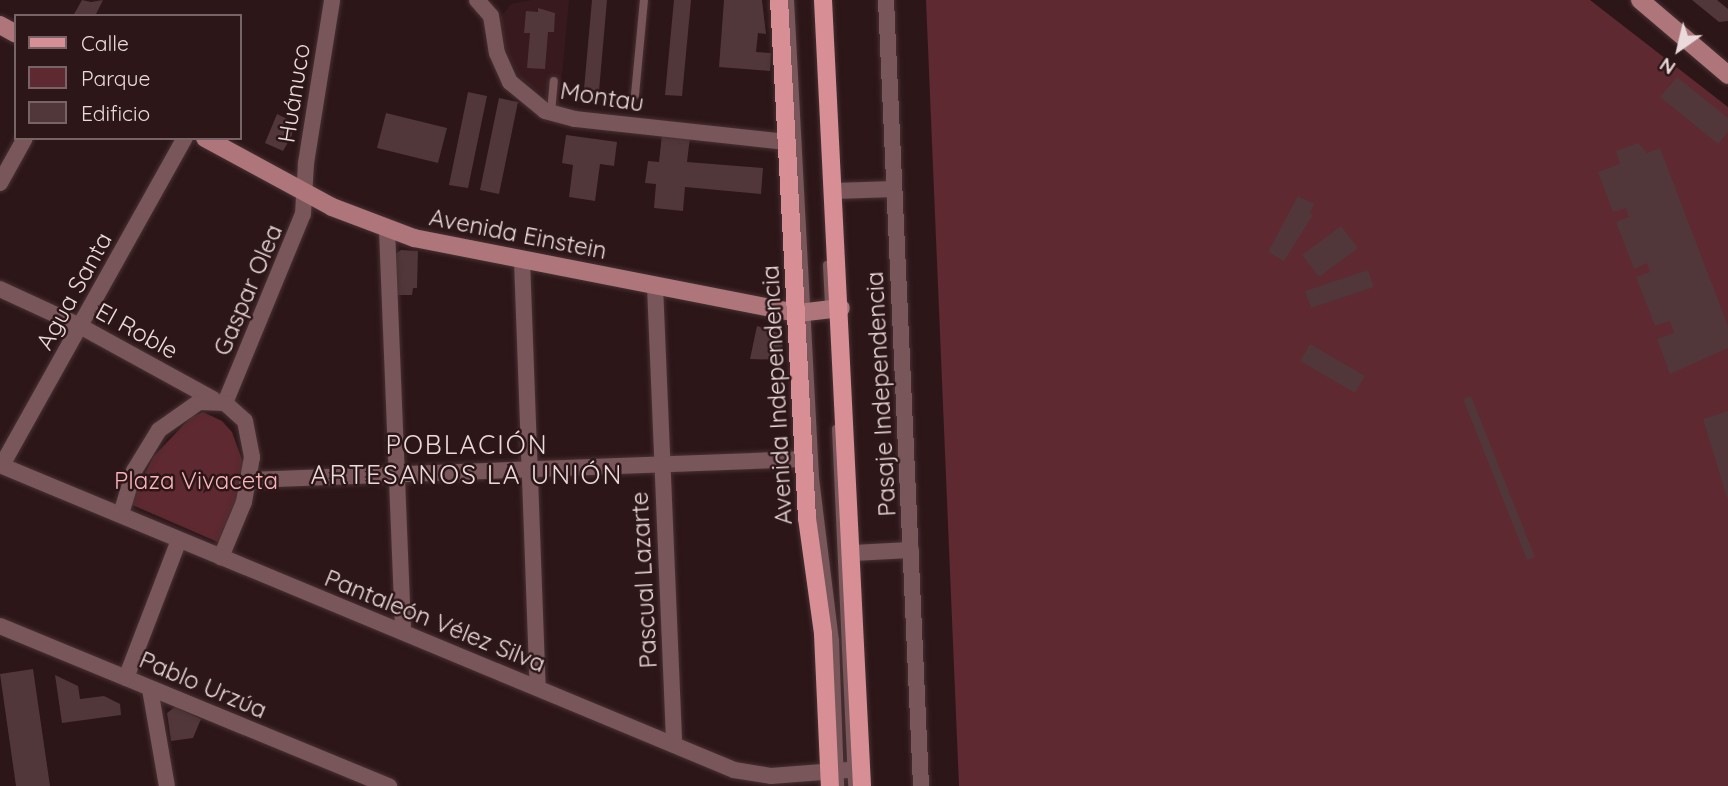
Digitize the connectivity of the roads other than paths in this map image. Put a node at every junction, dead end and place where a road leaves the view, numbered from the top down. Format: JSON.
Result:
{"nodes":[{"id":1,"x":332,"y":0,"type":"edge"},
{"id":2,"x":644,"y":0,"type":"edge"},
{"id":3,"x":779,"y":0,"type":"edge"},
{"id":4,"x":790,"y":0,"type":"edge"},
{"id":5,"x":815,"y":0,"type":"edge"},
{"id":6,"x":823,"y":0,"type":"edge"},
{"id":7,"x":886,"y":0,"type":"edge"},
{"id":8,"x":484,"y":1,"type":"edge"},
{"id":9,"x":1647,"y":2,"type":"edge"},
{"id":10,"x":1728,"y":75,"type":"edge"},
{"id":11,"x":554,"y":81,"type":"dead end"},
{"id":12,"x":635,"y":95,"type":"dead end"},
{"id":13,"x":551,"y":113,"type":"junction"},
{"id":14,"x":25,"y":140,"type":"edge"},
{"id":15,"x":184,"y":140,"type":"edge"},
{"id":16,"x":209,"y":140,"type":"edge"},
{"id":17,"x":788,"y":142,"type":"junction"},
{"id":18,"x":0,"y":183,"type":"edge"},
{"id":19,"x":894,"y":189,"type":"junction"},
{"id":20,"x":835,"y":191,"type":"junction"},
{"id":21,"x":305,"y":193,"type":"junction"},
{"id":22,"x":387,"y":230,"type":"junction"},
{"id":23,"x":522,"y":260,"type":"junction"},
{"id":24,"x":655,"y":286,"type":"junction"},
{"id":25,"x":0,"y":289,"type":"edge"},
{"id":26,"x":835,"y":310,"type":"junction"},
{"id":27,"x":803,"y":313,"type":"junction"},
{"id":28,"x":80,"y":326,"type":"junction"},
{"id":29,"x":219,"y":401,"type":"junction"},
{"id":30,"x":804,"y":459,"type":"junction"},
{"id":31,"x":661,"y":464,"type":"junction"},
{"id":32,"x":1,"y":465,"type":"edge"},
{"id":33,"x":529,"y":469,"type":"junction"},
{"id":34,"x":396,"y":474,"type":"junction"},
{"id":35,"x":249,"y":480,"type":"junction"},
{"id":36,"x":121,"y":514,"type":"junction"},
{"id":37,"x":179,"y":540,"type":"junction"},
{"id":38,"x":911,"y":550,"type":"junction"},
{"id":39,"x":852,"y":552,"type":"junction"},
{"id":40,"x":221,"y":557,"type":"junction"},
{"id":41,"x":0,"y":625,"type":"edge"},
{"id":42,"x":403,"y":632,"type":"junction"},
{"id":43,"x":127,"y":678,"type":"junction"},
{"id":44,"x":538,"y":688,"type":"junction"},
{"id":45,"x":150,"y":689,"type":"junction"},
{"id":46,"x":674,"y":745,"type":"junction"},
{"id":47,"x":846,"y":778,"type":"edge"},
{"id":48,"x":356,"y":779,"type":"edge"},
{"id":49,"x":167,"y":786,"type":"edge"},
{"id":50,"x":389,"y":786,"type":"edge"},
{"id":51,"x":921,"y":786,"type":"edge"}],
"edges":[{"from":1,"to":21,"type":"street","name":"Huánuco"},
{"from":2,"to":12,"type":"lane"},
{"from":3,"to":17,"type":"main road","name":"Avenida Independencia"},
{"from":4,"to":27,"type":"lane"},
{"from":5,"to":26,"type":"lane"},
{"from":6,"to":20,"type":"main road"},
{"from":7,"to":19,"type":"street","name":"Pasaje Independencia"},
{"from":8,"to":13,"type":"street","name":"Montau"},
{"from":9,"to":10,"type":"main road"},
{"from":11,"to":13,"type":"lane"},
{"from":13,"to":17,"type":"street","name":"Montau"},
{"from":14,"to":18,"type":"street"},
{"from":15,"to":28,"type":"street","name":"Agua Santa"},
{"from":16,"to":21,"type":"main road","name":"Avenida Einstein"},
{"from":17,"to":27,"type":"main road","name":"Avenida Independencia"},
{"from":19,"to":20,"type":"street"},
{"from":19,"to":38,"type":"street","name":"Pasaje Independencia"},
{"from":20,"to":26,"type":"main road"},
{"from":21,"to":22,"type":"main road","name":"Avenida Einstein"},
{"from":21,"to":29,"type":"street","name":"Gaspar Olea"},
{"from":22,"to":23,"type":"main road","name":"Avenida Einstein"},
{"from":22,"to":34,"type":"street"},
{"from":23,"to":24,"type":"main road","name":"Avenida Einstein"},
{"from":23,"to":33,"type":"street"},
{"from":24,"to":27,"type":"main road","name":"Avenida Einstein"},
{"from":24,"to":31,"type":"street","name":"Pascual Lazarte"},
{"from":25,"to":28,"type":"street","name":"El Roble"},
{"from":26,"to":27,"type":"main road","name":"Avenida Einstein"},
{"from":26,"to":39,"type":"main road"},
{"from":26,"to":47,"type":"lane"},
{"from":27,"to":30,"type":"main road","name":"Avenida Independencia"},
{"from":27,"to":47,"type":"lane"},
{"from":28,"to":29,"type":"street","name":"El Roble"},
{"from":28,"to":32,"type":"street","name":"Agua Santa"},
{"from":29,"to":35,"type":"street"},
{"from":29,"to":36,"type":"street"},
{"from":30,"to":31,"type":"street"},
{"from":30,"to":47,"type":"main road","name":"Avenida Independencia"},
{"from":31,"to":33,"type":"street"},
{"from":31,"to":46,"type":"street","name":"Pascual Lazarte"},
{"from":32,"to":36,"type":"street","name":"Pantaleón Vélez Silva"},
{"from":33,"to":34,"type":"street"},
{"from":33,"to":44,"type":"street"},
{"from":34,"to":35,"type":"street"},
{"from":34,"to":42,"type":"street"},
{"from":35,"to":40,"type":"street"},
{"from":36,"to":37,"type":"street","name":"Pantaleón Vélez Silva"},
{"from":37,"to":40,"type":"street","name":"Pantaleón Vélez Silva"},
{"from":37,"to":43,"type":"street"},
{"from":38,"to":39,"type":"street"},
{"from":38,"to":51,"type":"street","name":"Pasaje Independencia"},
{"from":39,"to":47,"type":"main road"},
{"from":40,"to":42,"type":"street","name":"Pantaleón Vélez Silva"},
{"from":41,"to":43,"type":"street","name":"Pablo Urzúa"},
{"from":42,"to":44,"type":"street","name":"Pantaleón Vélez Silva"},
{"from":43,"to":45,"type":"street","name":"Pablo Urzúa"},
{"from":44,"to":46,"type":"street","name":"Pantaleón Vélez Silva"},
{"from":45,"to":48,"type":"street","name":"Pablo Urzúa"},
{"from":45,"to":49,"type":"street"},
{"from":46,"to":47,"type":"street","name":"Pantaleón Vélez Silva"},
{"from":48,"to":50,"type":"street","name":"Pablo Urzúa"}]}
